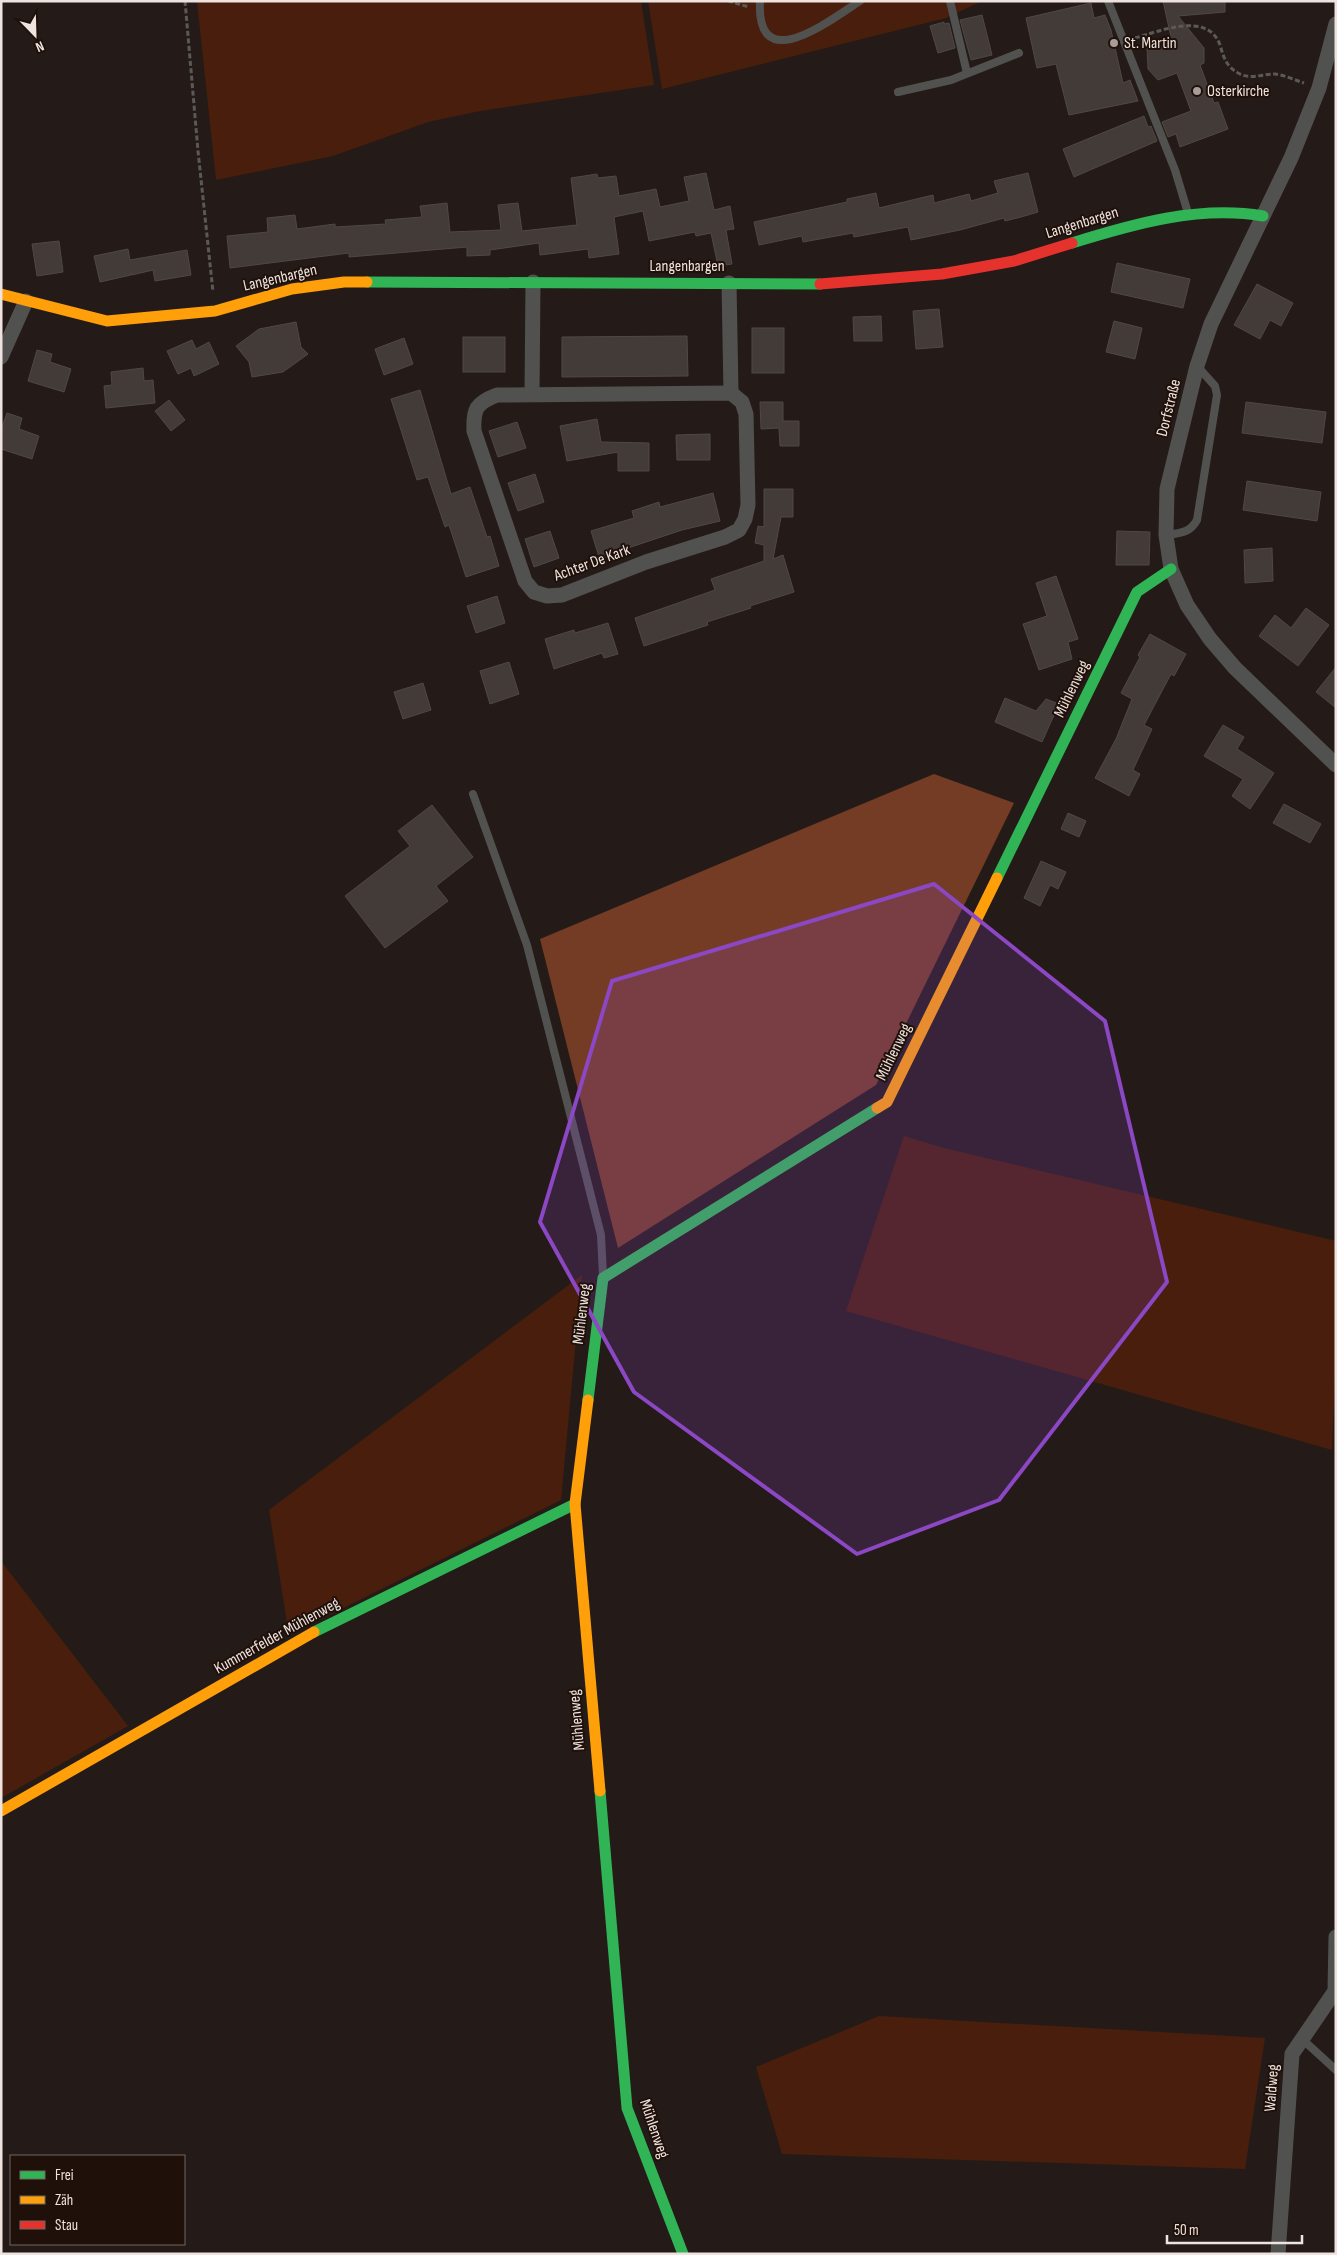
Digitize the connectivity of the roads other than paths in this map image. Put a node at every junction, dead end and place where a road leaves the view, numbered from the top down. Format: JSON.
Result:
{"nodes":[{"id":1,"x":760,"y":1,"type":"edge"},
{"id":2,"x":860,"y":1,"type":"edge"},
{"id":3,"x":950,"y":1,"type":"edge"},
{"id":4,"x":1108,"y":1,"type":"edge"},
{"id":5,"x":1336,"y":24,"type":"edge"},
{"id":6,"x":1019,"y":53,"type":"dead end"},
{"id":7,"x":968,"y":72,"type":"junction"},
{"id":8,"x":898,"y":92,"type":"dead end"},
{"id":9,"x":1189,"y":215,"type":"junction"},
{"id":10,"x":1263,"y":216,"type":"junction"},
{"id":11,"x":533,"y":282,"type":"junction"},
{"id":12,"x":729,"y":282,"type":"junction"},
{"id":13,"x":1,"y":294,"type":"edge"},
{"id":14,"x":26,"y":301,"type":"junction"},
{"id":15,"x":1,"y":357,"type":"edge"},
{"id":16,"x":1197,"y":366,"type":"junction"},
{"id":17,"x":732,"y":393,"type":"junction"},
{"id":18,"x":532,"y":394,"type":"junction"},
{"id":19,"x":1166,"y":535,"type":"junction"},
{"id":20,"x":1171,"y":569,"type":"junction"},
{"id":21,"x":1336,"y":765,"type":"edge"},
{"id":22,"x":473,"y":794,"type":"dead end"},
{"id":23,"x":603,"y":1278,"type":"junction"},
{"id":24,"x":575,"y":1504,"type":"junction"},
{"id":25,"x":1,"y":1811,"type":"edge"},
{"id":26,"x":1336,"y":1937,"type":"edge"},
{"id":27,"x":1302,"y":2040,"type":"junction"},
{"id":28,"x":1336,"y":2070,"type":"edge"},
{"id":29,"x":683,"y":2254,"type":"edge"},
{"id":30,"x":1278,"y":2254,"type":"edge"}],
"edges":[{"from":1,"to":2,"type":"lane"},
{"from":3,"to":7,"type":"lane"},
{"from":4,"to":9,"type":"lane"},
{"from":5,"to":10,"type":"street","name":"Dorfstraße"},
{"from":6,"to":7,"type":"lane"},
{"from":7,"to":8,"type":"lane"},
{"from":9,"to":10,"type":"street","name":"Langenbargen"},
{"from":9,"to":12,"type":"street","name":"Langenbargen"},
{"from":10,"to":16,"type":"street","name":"Dorfstraße"},
{"from":11,"to":12,"type":"street","name":"Langenbargen"},
{"from":11,"to":14,"type":"street","name":"Langenbargen"},
{"from":11,"to":18,"type":"street"},
{"from":12,"to":17,"type":"street"},
{"from":13,"to":14,"type":"street","name":"Langenbargen"},
{"from":14,"to":15,"type":"street"},
{"from":16,"to":19,"type":"street","name":"Dorfstraße"},
{"from":16,"to":19,"type":"lane"},
{"from":17,"to":18,"type":"street","name":"Achter De Kark"},
{"from":17,"to":18,"type":"street","name":"Achter De Kark"},
{"from":19,"to":20,"type":"street","name":"Dorfstraße"},
{"from":20,"to":21,"type":"street","name":"Dorfstraße"},
{"from":20,"to":23,"type":"street","name":"Mühlenweg"},
{"from":22,"to":23,"type":"lane"},
{"from":23,"to":24,"type":"street","name":"Mühlenweg"},
{"from":24,"to":25,"type":"street","name":"Kummerfelder Mühlenweg"},
{"from":24,"to":29,"type":"street","name":"Mühlenweg"},
{"from":26,"to":27,"type":"street","name":"Waldweg"},
{"from":27,"to":28,"type":"lane"},
{"from":27,"to":30,"type":"street","name":"Waldweg"}]}
